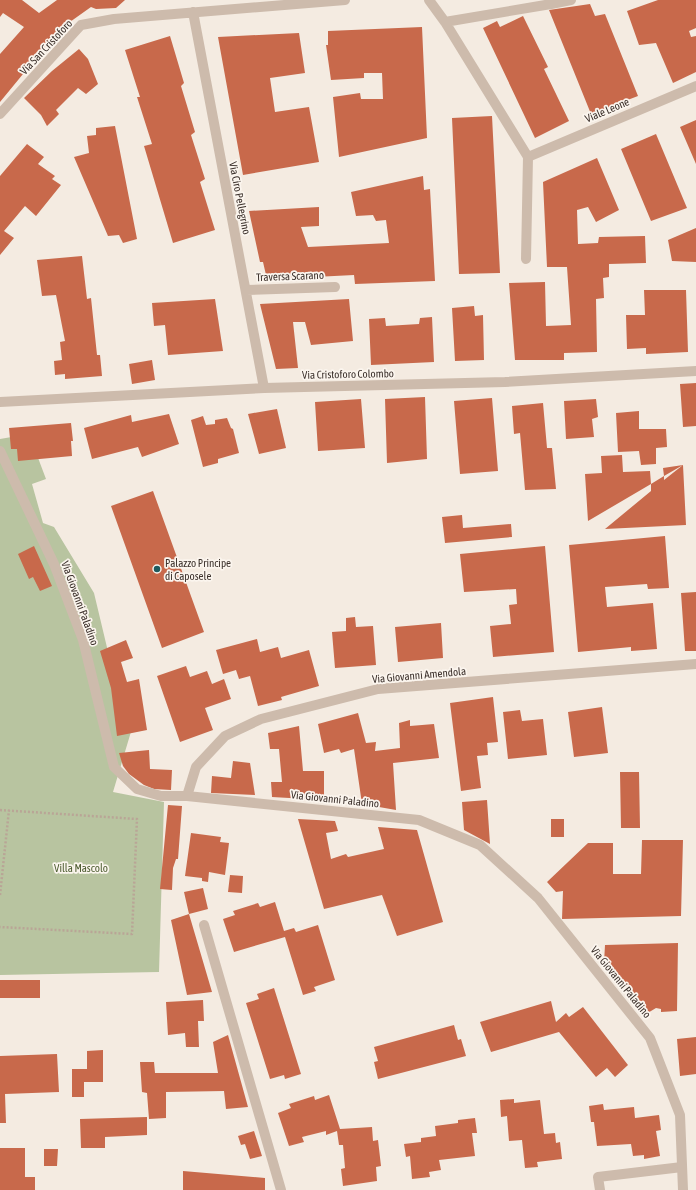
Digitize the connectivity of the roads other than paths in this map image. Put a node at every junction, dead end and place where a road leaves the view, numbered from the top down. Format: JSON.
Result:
{"nodes":[{"id":1,"x":345,"y":0,"type":"edge"},
{"id":2,"x":429,"y":0,"type":"edge"},
{"id":3,"x":571,"y":0,"type":"edge"},
{"id":4,"x":193,"y":12,"type":"junction"},
{"id":5,"x":445,"y":22,"type":"junction"},
{"id":6,"x":696,"y":86,"type":"edge"},
{"id":7,"x":0,"y":114,"type":"edge"},
{"id":8,"x":528,"y":157,"type":"junction"},
{"id":9,"x":526,"y":259,"type":"dead end"},
{"id":10,"x":335,"y":287,"type":"dead end"},
{"id":11,"x":246,"y":290,"type":"junction"},
{"id":12,"x":696,"y":371,"type":"edge"},
{"id":13,"x":264,"y":388,"type":"junction"},
{"id":14,"x":0,"y":402,"type":"edge"},
{"id":15,"x":0,"y":451,"type":"edge"},
{"id":16,"x":696,"y":664,"type":"edge"},
{"id":17,"x":187,"y":796,"type":"junction"},
{"id":18,"x":204,"y":925,"type":"dead end"},
{"id":19,"x":682,"y":1167,"type":"junction"},
{"id":20,"x":281,"y":1190,"type":"edge"},
{"id":21,"x":600,"y":1190,"type":"edge"},
{"id":22,"x":683,"y":1190,"type":"edge"}],
"edges":[{"from":1,"to":4,"type":"street","name":"Via San Cristoforo"},
{"from":2,"to":5,"type":"street"},
{"from":3,"to":5,"type":"street"},
{"from":4,"to":7,"type":"street","name":"Via San Cristoforo"},
{"from":4,"to":11,"type":"street","name":"Via Ciro Pellegrino"},
{"from":5,"to":8,"type":"street"},
{"from":6,"to":8,"type":"street","name":"Viale Leone"},
{"from":8,"to":9,"type":"street"},
{"from":10,"to":11,"type":"street","name":"Traversa Scarano"},
{"from":11,"to":13,"type":"street","name":"Via Ciro Pellegrino"},
{"from":12,"to":13,"type":"street","name":"Via Cristoforo Colombo"},
{"from":13,"to":14,"type":"street","name":"Via Cristoforo Colombo"},
{"from":15,"to":17,"type":"street","name":"Via Giovanni Paladino"},
{"from":16,"to":17,"type":"street","name":"Via Giovanni Amendola"},
{"from":17,"to":19,"type":"street","name":"Via Giovanni Paladino"},
{"from":18,"to":20,"type":"street"},
{"from":19,"to":21,"type":"street"},
{"from":19,"to":22,"type":"street","name":"Via Giovanni Paladino"}]}
